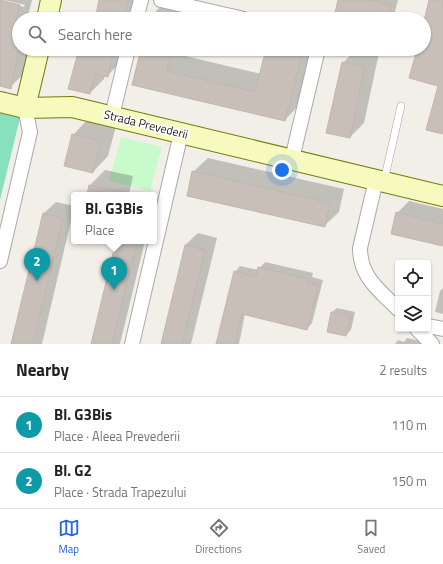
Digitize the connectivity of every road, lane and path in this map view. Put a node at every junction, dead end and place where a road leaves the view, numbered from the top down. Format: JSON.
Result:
{"nodes":[{"id":1,"x":51,"y":0,"type":"edge"},
{"id":2,"x":140,"y":0,"type":"edge"},
{"id":3,"x":161,"y":0,"type":"edge"},
{"id":4,"x":48,"y":12,"type":"edge"},
{"id":5,"x":137,"y":12,"type":"edge"},
{"id":6,"x":213,"y":12,"type":"edge"},
{"id":7,"x":37,"y":56,"type":"edge"},
{"id":8,"x":126,"y":56,"type":"edge"},
{"id":9,"x":316,"y":56,"type":"edge"},
{"id":10,"x":0,"y":102,"type":"edge"},
{"id":11,"x":402,"y":106,"type":"dead end"},
{"id":12,"x":25,"y":108,"type":"junction"},
{"id":13,"x":112,"y":116,"type":"junction"},
{"id":14,"x":181,"y":133,"type":"junction"},
{"id":15,"x":292,"y":159,"type":"junction"},
{"id":16,"x":380,"y":181,"type":"junction"},
{"id":17,"x":443,"y":196,"type":"edge"},
{"id":18,"x":157,"y":236,"type":"edge"},
{"id":19,"x":155,"y":244,"type":"edge"},
{"id":20,"x":0,"y":261,"type":"edge"},
{"id":21,"x":395,"y":306,"type":"edge"},
{"id":22,"x":431,"y":327,"type":"edge"},
{"id":23,"x":443,"y":329,"type":"edge"},
{"id":24,"x":420,"y":332,"type":"edge"},
{"id":25,"x":132,"y":344,"type":"edge"},
{"id":26,"x":432,"y":344,"type":"edge"}],
"edges":[{"from":1,"to":4,"type":"street"},
{"from":2,"to":5,"type":"street"},
{"from":3,"to":6,"type":"street"},
{"from":7,"to":12,"type":"street"},
{"from":8,"to":13,"type":"street"},
{"from":9,"to":15,"type":"street"},
{"from":10,"to":12,"type":"street","name":"Strada Prevederii"},
{"from":11,"to":16,"type":"lane"},
{"from":12,"to":13,"type":"street","name":"Strada Prevederii"},
{"from":12,"to":20,"type":"street"},
{"from":13,"to":14,"type":"street","name":"Strada Prevederii"},
{"from":14,"to":15,"type":"street","name":"Strada Prevederii"},
{"from":14,"to":18,"type":"street"},
{"from":15,"to":16,"type":"street","name":"Strada Prevederii"},
{"from":16,"to":17,"type":"street","name":"Strada Prevederii"},
{"from":16,"to":21,"type":"street"},
{"from":19,"to":25,"type":"street"},
{"from":22,"to":23,"type":"street"},
{"from":24,"to":26,"type":"street"}]}
